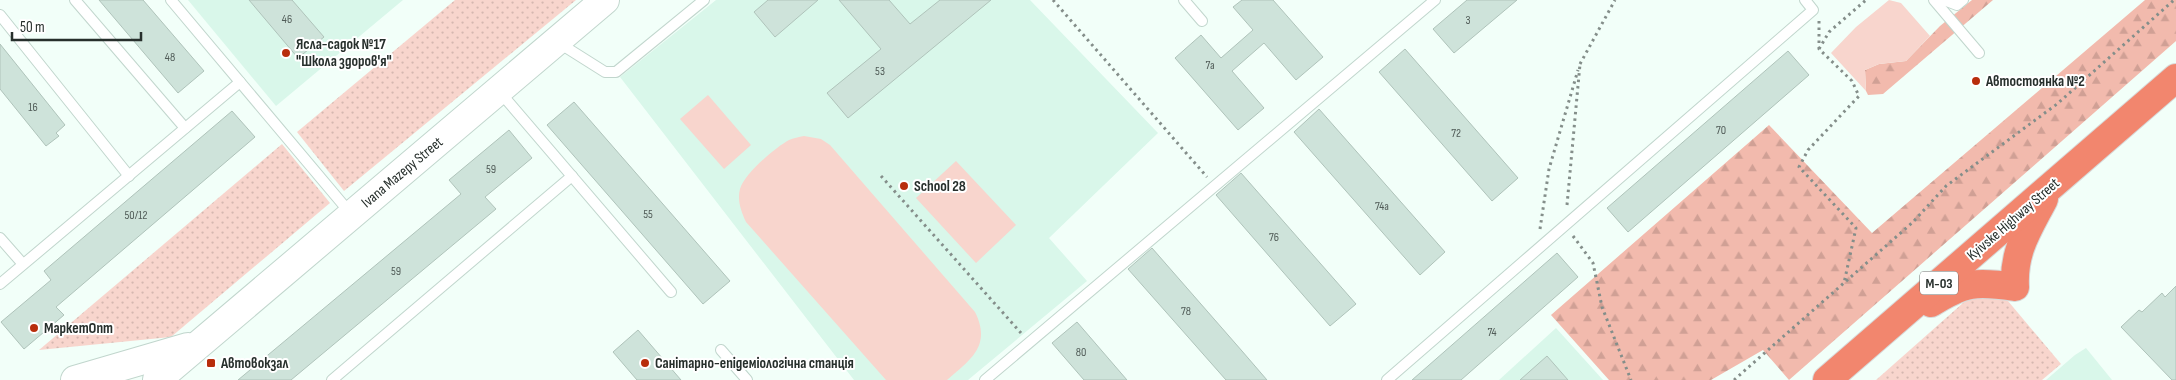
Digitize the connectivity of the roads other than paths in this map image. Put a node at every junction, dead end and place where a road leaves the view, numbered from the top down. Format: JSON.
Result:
{"nodes":[{"id":1,"x":75,"y":0,"type":"edge"},
{"id":2,"x":172,"y":0,"type":"edge"},
{"id":3,"x":604,"y":0,"type":"edge"},
{"id":4,"x":704,"y":0,"type":"edge"},
{"id":5,"x":1184,"y":0,"type":"edge"},
{"id":6,"x":1435,"y":0,"type":"edge"},
{"id":7,"x":1805,"y":0,"type":"edge"},
{"id":8,"x":1934,"y":0,"type":"edge"},
{"id":9,"x":1944,"y":0,"type":"edge"},
{"id":10,"x":1963,"y":0,"type":"edge"},
{"id":11,"x":0,"y":16,"type":"edge"},
{"id":12,"x":1202,"y":21,"type":"dead end"},
{"id":13,"x":556,"y":42,"type":"junction"},
{"id":14,"x":1979,"y":53,"type":"dead end"},
{"id":15,"x":2176,"y":78,"type":"edge"},
{"id":16,"x":240,"y":82,"type":"junction"},
{"id":17,"x":498,"y":90,"type":"junction"},
{"id":18,"x":185,"y":128,"type":"junction"},
{"id":19,"x":129,"y":176,"type":"junction"},
{"id":20,"x":572,"y":176,"type":"junction"},
{"id":21,"x":2050,"y":186,"type":"junction"},
{"id":22,"x":352,"y":215,"type":"junction"},
{"id":23,"x":0,"y":238,"type":"edge"},
{"id":24,"x":22,"y":264,"type":"junction"},
{"id":25,"x":0,"y":284,"type":"edge"},
{"id":26,"x":671,"y":292,"type":"dead end"},
{"id":27,"x":1875,"y":338,"type":"junction"},
{"id":28,"x":200,"y":344,"type":"junction"},
{"id":29,"x":721,"y":350,"type":"dead end"},
{"id":30,"x":75,"y":380,"type":"edge"},
{"id":31,"x":157,"y":380,"type":"edge"},
{"id":32,"x":332,"y":380,"type":"edge"},
{"id":33,"x":747,"y":380,"type":"edge"},
{"id":34,"x":985,"y":380,"type":"edge"},
{"id":35,"x":1387,"y":380,"type":"edge"},
{"id":36,"x":1827,"y":380,"type":"edge"}],
"edges":[{"from":1,"to":18,"type":"lane"},
{"from":2,"to":16,"type":"lane"},
{"from":3,"to":13,"type":"main road","name":"Ivana Mazepy Street"},
{"from":4,"to":13,"type":"lane"},
{"from":5,"to":12,"type":"lane"},
{"from":6,"to":34,"type":"lane"},
{"from":7,"to":35,"type":"lane"},
{"from":8,"to":14,"type":"lane"},
{"from":9,"to":10,"type":"lane"},
{"from":11,"to":19,"type":"lane"},
{"from":13,"to":17,"type":"main road","name":"Ivana Mazepy Street"},
{"from":15,"to":21,"type":"highway","name":"Kyivske Highway Street","number":"М-03"},
{"from":16,"to":18,"type":"lane"},
{"from":16,"to":22,"type":"lane"},
{"from":17,"to":20,"type":"lane"},
{"from":17,"to":22,"type":"main road","name":"Ivana Mazepy Street"},
{"from":18,"to":19,"type":"lane"},
{"from":19,"to":24,"type":"lane"},
{"from":20,"to":26,"type":"lane"},
{"from":20,"to":32,"type":"lane"},
{"from":21,"to":27,"type":"highway","name":"Kyivske Highway Street","number":"М-03"},
{"from":21,"to":27,"type":"highway"},
{"from":22,"to":28,"type":"main road","name":"Ivana Mazepy Street"},
{"from":23,"to":24,"type":"lane"},
{"from":24,"to":25,"type":"lane"},
{"from":27,"to":36,"type":"highway","name":"Kyivske Highway Street","number":"М-03"},
{"from":28,"to":30,"type":"main road","name":"Ivana Mazepy Street"},
{"from":28,"to":31,"type":"main road","name":"Ivana Mazepy Street"},
{"from":29,"to":33,"type":"lane"}]}
